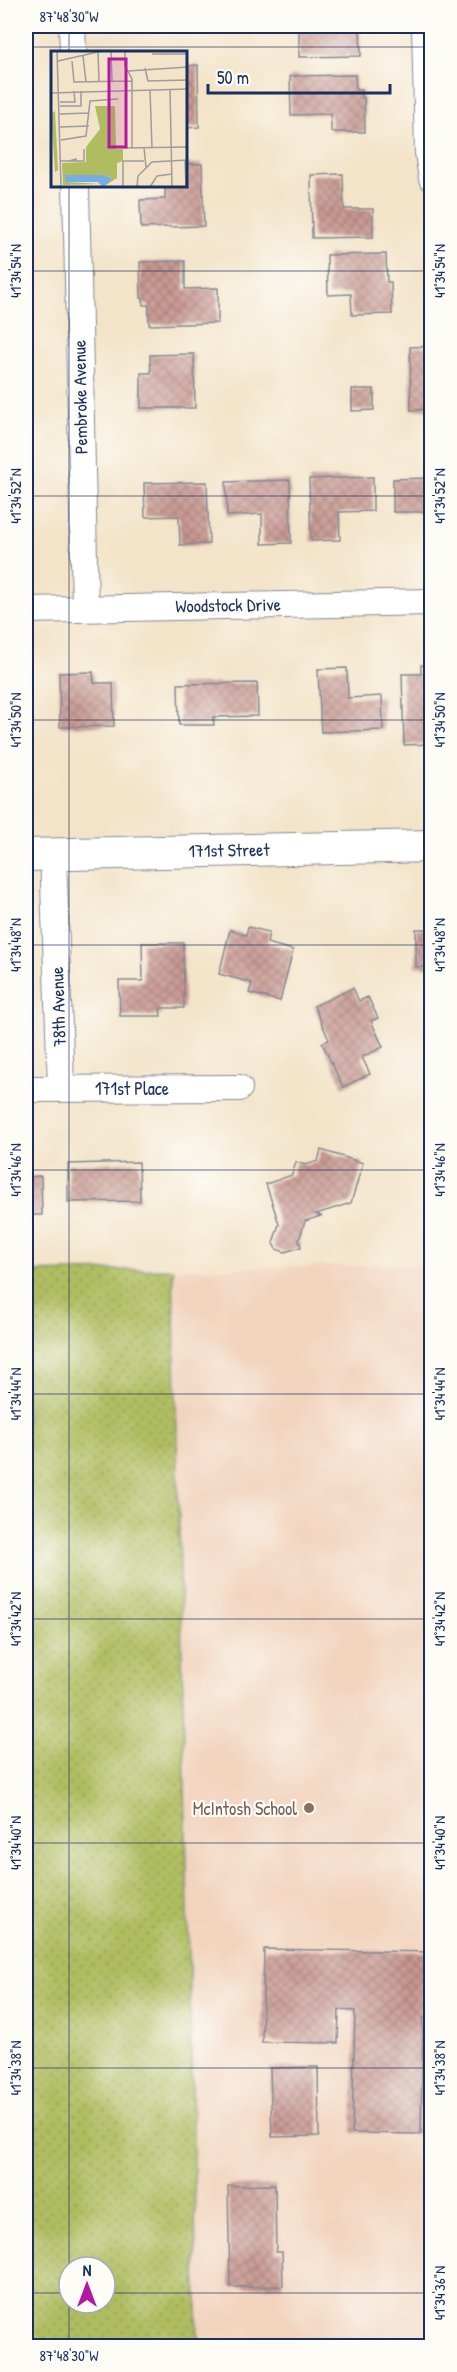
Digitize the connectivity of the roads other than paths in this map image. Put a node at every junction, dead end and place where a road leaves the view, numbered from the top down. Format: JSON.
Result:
{"nodes":[{"id":1,"x":72,"y":26,"type":"edge"},
{"id":2,"x":425,"y":26,"type":"edge"},
{"id":3,"x":73,"y":51,"type":"edge"},
{"id":4,"x":432,"y":178,"type":"edge"},
{"id":5,"x":76,"y":188,"type":"edge"},
{"id":6,"x":432,"y":602,"type":"edge"},
{"id":7,"x":85,"y":608,"type":"junction"},
{"id":8,"x":26,"y":610,"type":"edge"},
{"id":9,"x":432,"y":846,"type":"edge"},
{"id":10,"x":39,"y":855,"type":"edge"},
{"id":11,"x":61,"y":1088,"type":"junction"},
{"id":12,"x":26,"y":1089,"type":"edge"},
{"id":13,"x":239,"y":1089,"type":"dead end"}],
"edges":[{"from":1,"to":3,"type":"street"},
{"from":2,"to":4,"type":"street"},
{"from":5,"to":7,"type":"street","name":"Pembroke Avenue"},
{"from":6,"to":7,"type":"street","name":"Woodstock Drive"},
{"from":7,"to":8,"type":"street","name":"Woodstock Drive"},
{"from":9,"to":10,"type":"street","name":"171st Street"},
{"from":10,"to":11,"type":"street","name":"78th Avenue"},
{"from":11,"to":12,"type":"street","name":"171st Place"},
{"from":11,"to":13,"type":"street","name":"171st Place"}]}
